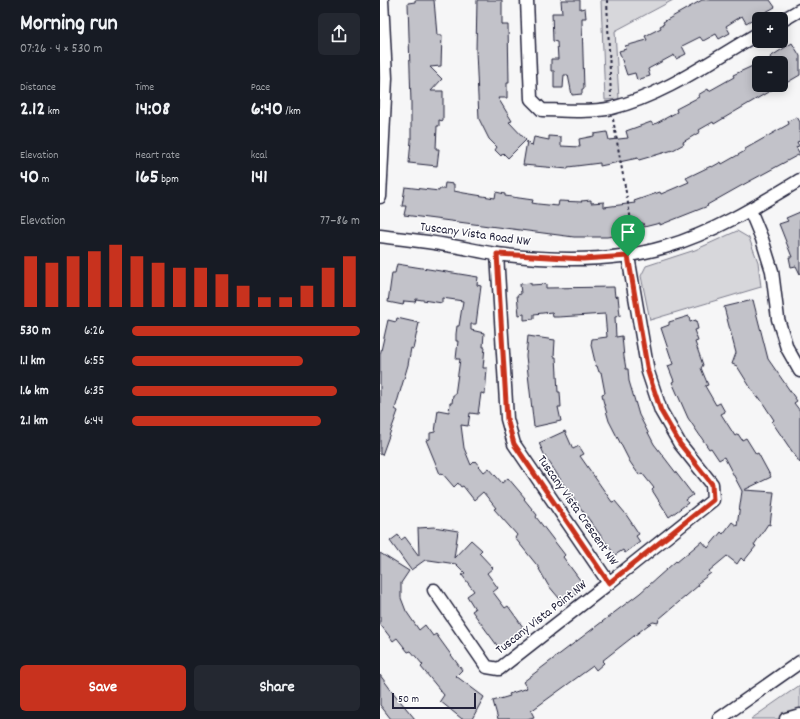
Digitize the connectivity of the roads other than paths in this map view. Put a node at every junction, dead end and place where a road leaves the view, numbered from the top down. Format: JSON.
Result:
{"nodes":[{"id":1,"x":382,"y":0,"type":"edge"},
{"id":2,"x":527,"y":0,"type":"edge"},
{"id":3,"x":800,"y":10,"type":"edge"},
{"id":4,"x":788,"y":17,"type":"edge"},
{"id":5,"x":752,"y":37,"type":"edge"},
{"id":6,"x":383,"y":79,"type":"edge"},
{"id":7,"x":800,"y":180,"type":"edge"},
{"id":8,"x":380,"y":197,"type":"edge"},
{"id":9,"x":750,"y":210,"type":"junction"},
{"id":10,"x":380,"y":236,"type":"edge"},
{"id":11,"x":497,"y":254,"type":"junction"},
{"id":12,"x":632,"y":255,"type":"junction"},
{"id":13,"x":800,"y":371,"type":"edge"},
{"id":14,"x":609,"y":583,"type":"junction"},
{"id":15,"x":434,"y":590,"type":"dead end"},
{"id":16,"x":800,"y":662,"type":"edge"},
{"id":17,"x":800,"y":715,"type":"edge"},
{"id":18,"x":719,"y":719,"type":"edge"},
{"id":19,"x":786,"y":719,"type":"edge"}],
"edges":[{"from":1,"to":6,"type":"street"},
{"from":2,"to":5,"type":"street"},
{"from":3,"to":4,"type":"street"},
{"from":6,"to":8,"type":"street"},
{"from":7,"to":9,"type":"street","name":"Tuscany Vista Road NW"},
{"from":9,"to":12,"type":"street","name":"Tuscany Vista Road NW"},
{"from":9,"to":13,"type":"street"},
{"from":10,"to":11,"type":"street","name":"Tuscany Vista Road NW"},
{"from":11,"to":12,"type":"street","name":"Tuscany Vista Road NW"},
{"from":11,"to":14,"type":"street","name":"Tuscany Vista Crescent NW"},
{"from":12,"to":14,"type":"street","name":"Tuscany Vista Crescent NW"},
{"from":14,"to":15,"type":"street","name":"Tuscany Vista Point NW"},
{"from":16,"to":18,"type":"street"},
{"from":17,"to":19,"type":"street"}]}
